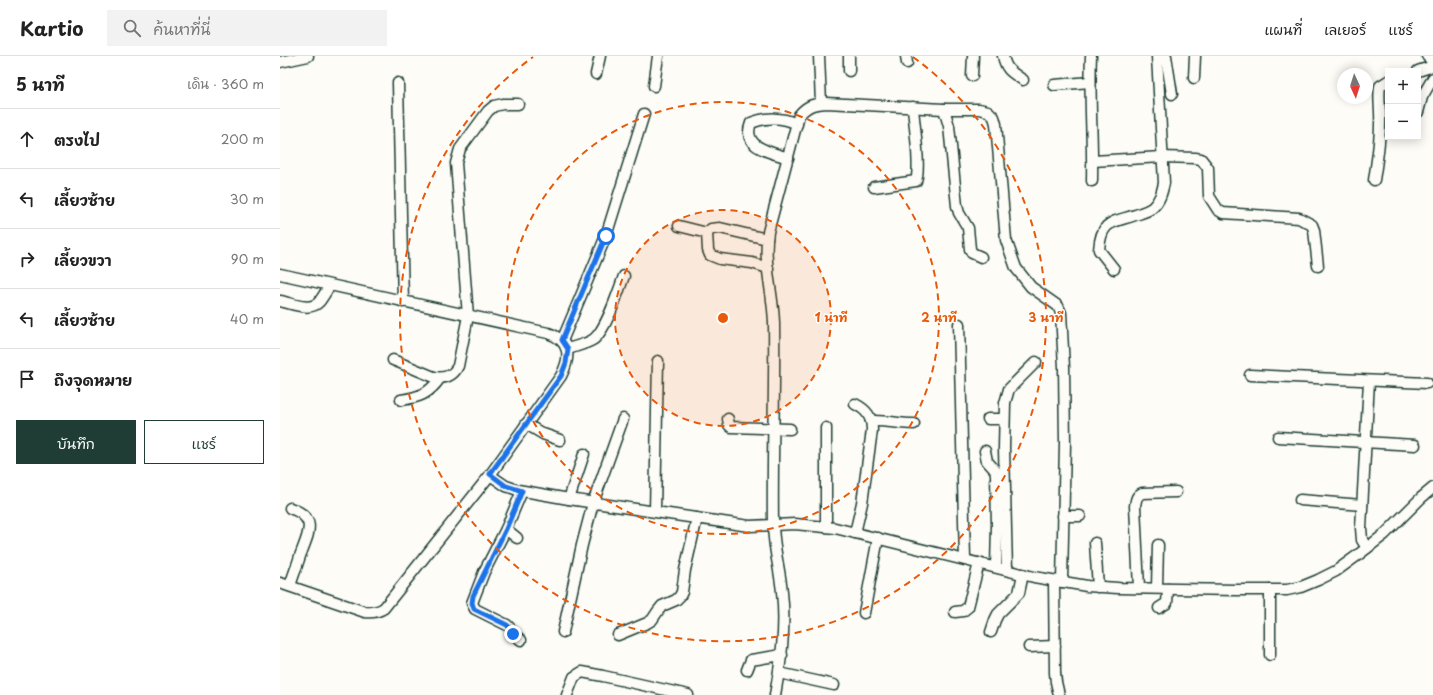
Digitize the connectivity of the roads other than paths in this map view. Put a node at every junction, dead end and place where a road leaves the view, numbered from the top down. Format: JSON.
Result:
{"nodes":[{"id":1,"x":308,"y":56,"type":"edge"},
{"id":2,"x":600,"y":56,"type":"edge"},
{"id":3,"x":658,"y":56,"type":"edge"},
{"id":4,"x":819,"y":56,"type":"edge"},
{"id":5,"x":849,"y":56,"type":"edge"},
{"id":6,"x":973,"y":56,"type":"edge"},
{"id":7,"x":1003,"y":56,"type":"edge"},
{"id":8,"x":1091,"y":56,"type":"edge"},
{"id":9,"x":1157,"y":56,"type":"edge"},
{"id":10,"x":1166,"y":56,"type":"edge"},
{"id":11,"x":1195,"y":56,"type":"edge"},
{"id":12,"x":1427,"y":56,"type":"edge"},
{"id":13,"x":280,"y":62,"type":"edge"},
{"id":14,"x":1433,"y":62,"type":"edge"},
{"id":15,"x":1433,"y":66,"type":"edge"},
{"id":16,"x":1421,"y":70,"type":"edge"},
{"id":17,"x":849,"y":71,"type":"dead end"},
{"id":18,"x":596,"y":74,"type":"dead end"},
{"id":19,"x":972,"y":76,"type":"dead end"},
{"id":20,"x":1194,"y":78,"type":"dead end"},
{"id":21,"x":1433,"y":78,"type":"edge"},
{"id":22,"x":1022,"y":80,"type":"dead end"},
{"id":23,"x":398,"y":82,"type":"dead end"},
{"id":24,"x":1090,"y":82,"type":"junction"},
{"id":25,"x":1385,"y":83,"type":"edge"},
{"id":26,"x":1054,"y":85,"type":"dead end"},
{"id":27,"x":654,"y":86,"type":"dead end"},
{"id":28,"x":1172,"y":94,"type":"dead end"},
{"id":29,"x":821,"y":103,"type":"junction"},
{"id":30,"x":518,"y":104,"type":"dead end"},
{"id":31,"x":1420,"y":104,"type":"edge"},
{"id":32,"x":912,"y":108,"type":"junction"},
{"id":33,"x":944,"y":109,"type":"junction"},
{"id":34,"x":644,"y":114,"type":"dead end"},
{"id":35,"x":797,"y":124,"type":"junction"},
{"id":36,"x":1162,"y":157,"type":"junction"},
{"id":37,"x":788,"y":158,"type":"junction"},
{"id":38,"x":1093,"y":161,"type":"junction"},
{"id":39,"x":1374,"y":180,"type":"dead end"},
{"id":40,"x":1092,"y":181,"type":"dead end"},
{"id":41,"x":874,"y":187,"type":"dead end"},
{"id":42,"x":679,"y":226,"type":"dead end"},
{"id":43,"x":707,"y":233,"type":"junction"},
{"id":44,"x":767,"y":239,"type":"junction"},
{"id":45,"x":981,"y":257,"type":"dead end"},
{"id":46,"x":1318,"y":266,"type":"dead end"},
{"id":47,"x":768,"y":268,"type":"junction"},
{"id":48,"x":1114,"y":269,"type":"dead end"},
{"id":49,"x":280,"y":274,"type":"edge"},
{"id":50,"x":624,"y":276,"type":"dead end"},
{"id":51,"x":330,"y":286,"type":"junction"},
{"id":52,"x":280,"y":301,"type":"edge"},
{"id":53,"x":403,"y":302,"type":"junction"},
{"id":54,"x":468,"y":316,"type":"junction"},
{"id":55,"x":959,"y":324,"type":"dead end"},
{"id":56,"x":565,"y":345,"type":"junction"},
{"id":57,"x":393,"y":360,"type":"dead end"},
{"id":58,"x":658,"y":361,"type":"dead end"},
{"id":59,"x":1036,"y":362,"type":"dead end"},
{"id":60,"x":1250,"y":375,"type":"dead end"},
{"id":61,"x":440,"y":378,"type":"junction"},
{"id":62,"x":1369,"y":381,"type":"junction"},
{"id":63,"x":1427,"y":383,"type":"dead end"},
{"id":64,"x":401,"y":400,"type":"dead end"},
{"id":65,"x":856,"y":404,"type":"dead end"},
{"id":66,"x":623,"y":419,"type":"dead end"},
{"id":67,"x":728,"y":419,"type":"dead end"},
{"id":68,"x":988,"y":419,"type":"dead end"},
{"id":69,"x":1004,"y":419,"type":"junction"},
{"id":70,"x":871,"y":421,"type":"junction"},
{"id":71,"x":526,"y":424,"type":"junction"},
{"id":72,"x":914,"y":424,"type":"dead end"},
{"id":73,"x":826,"y":428,"type":"dead end"},
{"id":74,"x":774,"y":429,"type":"junction"},
{"id":75,"x":790,"y":429,"type":"dead end"},
{"id":76,"x":1278,"y":437,"type":"dead end"},
{"id":77,"x":560,"y":440,"type":"dead end"},
{"id":78,"x":1366,"y":443,"type":"junction"},
{"id":79,"x":1415,"y":445,"type":"dead end"},
{"id":80,"x":985,"y":451,"type":"dead end"},
{"id":81,"x":584,"y":454,"type":"dead end"},
{"id":82,"x":490,"y":474,"type":"junction"},
{"id":83,"x":1433,"y":488,"type":"edge"},
{"id":84,"x":522,"y":491,"type":"junction"},
{"id":85,"x":1176,"y":492,"type":"dead end"},
{"id":86,"x":569,"y":499,"type":"junction"},
{"id":87,"x":1300,"y":500,"type":"dead end"},
{"id":88,"x":593,"y":502,"type":"junction"},
{"id":89,"x":1362,"y":505,"type":"junction"},
{"id":90,"x":290,"y":508,"type":"dead end"},
{"id":91,"x":655,"y":511,"type":"junction"},
{"id":92,"x":1063,"y":516,"type":"junction"},
{"id":93,"x":1080,"y":516,"type":"dead end"},
{"id":94,"x":697,"y":518,"type":"junction"},
{"id":95,"x":773,"y":525,"type":"junction"},
{"id":96,"x":826,"y":527,"type":"junction"},
{"id":97,"x":506,"y":529,"type":"junction"},
{"id":98,"x":855,"y":533,"type":"junction"},
{"id":99,"x":517,"y":538,"type":"dead end"},
{"id":100,"x":878,"y":538,"type":"junction"},
{"id":101,"x":1095,"y":543,"type":"dead end"},
{"id":102,"x":1158,"y":545,"type":"dead end"},
{"id":103,"x":1367,"y":548,"type":"junction"},
{"id":104,"x":965,"y":559,"type":"junction"},
{"id":105,"x":979,"y":563,"type":"junction"},
{"id":106,"x":996,"y":567,"type":"junction"},
{"id":107,"x":1007,"y":570,"type":"junction"},
{"id":108,"x":1023,"y":574,"type":"junction"},
{"id":109,"x":1058,"y":582,"type":"junction"},
{"id":110,"x":280,"y":583,"type":"edge"},
{"id":111,"x":290,"y":586,"type":"junction"},
{"id":112,"x":1098,"y":587,"type":"junction"},
{"id":113,"x":1139,"y":588,"type":"junction"},
{"id":114,"x":1157,"y":588,"type":"junction"},
{"id":115,"x":1168,"y":589,"type":"junction"},
{"id":116,"x":1270,"y":590,"type":"junction"},
{"id":117,"x":1159,"y":608,"type":"dead end"},
{"id":118,"x":955,"y":612,"type":"dead end"},
{"id":119,"x":864,"y":613,"type":"dead end"},
{"id":120,"x":563,"y":632,"type":"dead end"},
{"id":121,"x":992,"y":632,"type":"dead end"},
{"id":122,"x":618,"y":635,"type":"dead end"},
{"id":123,"x":521,"y":640,"type":"dead end"},
{"id":124,"x":1029,"y":646,"type":"dead end"},
{"id":125,"x":1055,"y":646,"type":"junction"},
{"id":126,"x":782,"y":655,"type":"junction"},
{"id":127,"x":1270,"y":655,"type":"dead end"},
{"id":128,"x":748,"y":670,"type":"dead end"},
{"id":129,"x":779,"y":673,"type":"junction"},
{"id":130,"x":834,"y":685,"type":"dead end"},
{"id":131,"x":567,"y":695,"type":"edge"},
{"id":132,"x":688,"y":695,"type":"edge"},
{"id":133,"x":775,"y":695,"type":"edge"},
{"id":134,"x":1060,"y":695,"type":"edge"}],
"edges":[{"from":1,"to":13,"type":"street"},
{"from":2,"to":18,"type":"street"},
{"from":3,"to":27,"type":"street"},
{"from":4,"to":29,"type":"street"},
{"from":5,"to":17,"type":"street"},
{"from":6,"to":19,"type":"street"},
{"from":7,"to":22,"type":"street"},
{"from":8,"to":24,"type":"street"},
{"from":9,"to":36,"type":"street"},
{"from":10,"to":28,"type":"street"},
{"from":11,"to":20,"type":"street"},
{"from":12,"to":14,"type":"street"},
{"from":15,"to":16,"type":"street"},
{"from":21,"to":31,"type":"street"},
{"from":23,"to":53,"type":"street"},
{"from":24,"to":26,"type":"street"},
{"from":24,"to":38,"type":"street"},
{"from":25,"to":39,"type":"street"},
{"from":29,"to":32,"type":"street"},
{"from":29,"to":35,"type":"street"},
{"from":30,"to":54,"type":"street"},
{"from":32,"to":33,"type":"street"},
{"from":32,"to":41,"type":"street"},
{"from":33,"to":45,"type":"street"},
{"from":33,"to":92,"type":"street"},
{"from":34,"to":56,"type":"street"},
{"from":35,"to":37,"type":"street"},
{"from":35,"to":37,"type":"street"},
{"from":36,"to":38,"type":"street"},
{"from":36,"to":46,"type":"street"},
{"from":36,"to":48,"type":"street"},
{"from":37,"to":44,"type":"street"},
{"from":38,"to":40,"type":"street"},
{"from":42,"to":43,"type":"street"},
{"from":43,"to":44,"type":"street"},
{"from":43,"to":47,"type":"street"},
{"from":44,"to":47,"type":"street"},
{"from":47,"to":74,"type":"street"},
{"from":49,"to":51,"type":"street"},
{"from":50,"to":56,"type":"street"},
{"from":51,"to":52,"type":"street"},
{"from":51,"to":53,"type":"street"},
{"from":53,"to":54,"type":"street"},
{"from":54,"to":56,"type":"street"},
{"from":54,"to":61,"type":"street"},
{"from":55,"to":104,"type":"street"},
{"from":56,"to":71,"type":"street"},
{"from":57,"to":61,"type":"street"},
{"from":58,"to":91,"type":"street"},
{"from":59,"to":69,"type":"street"},
{"from":60,"to":62,"type":"street"},
{"from":61,"to":64,"type":"street"},
{"from":62,"to":63,"type":"street"},
{"from":62,"to":78,"type":"street"},
{"from":65,"to":70,"type":"street"},
{"from":66,"to":88,"type":"street"},
{"from":67,"to":74,"type":"street"},
{"from":68,"to":69,"type":"street"},
{"from":69,"to":107,"type":"street"},
{"from":70,"to":72,"type":"street"},
{"from":70,"to":98,"type":"street"},
{"from":71,"to":77,"type":"street"},
{"from":71,"to":82,"type":"street"},
{"from":73,"to":96,"type":"street"},
{"from":74,"to":75,"type":"street"},
{"from":74,"to":95,"type":"street"},
{"from":76,"to":78,"type":"street"},
{"from":78,"to":79,"type":"street"},
{"from":78,"to":89,"type":"street"},
{"from":80,"to":106,"type":"street"},
{"from":81,"to":86,"type":"street"},
{"from":82,"to":84,"type":"street"},
{"from":82,"to":111,"type":"street"},
{"from":83,"to":103,"type":"street"},
{"from":84,"to":86,"type":"street"},
{"from":84,"to":97,"type":"street"},
{"from":85,"to":113,"type":"street"},
{"from":86,"to":88,"type":"street"},
{"from":87,"to":89,"type":"street"},
{"from":88,"to":91,"type":"street"},
{"from":88,"to":120,"type":"street"},
{"from":89,"to":103,"type":"street"},
{"from":90,"to":111,"type":"street"},
{"from":91,"to":94,"type":"street"},
{"from":92,"to":93,"type":"street"},
{"from":92,"to":109,"type":"street"},
{"from":94,"to":95,"type":"street"},
{"from":94,"to":122,"type":"street"},
{"from":95,"to":96,"type":"street"},
{"from":95,"to":126,"type":"street"},
{"from":96,"to":98,"type":"street"},
{"from":97,"to":99,"type":"street"},
{"from":97,"to":123,"type":"street"},
{"from":98,"to":100,"type":"street"},
{"from":100,"to":104,"type":"street"},
{"from":100,"to":119,"type":"street"},
{"from":101,"to":112,"type":"street"},
{"from":102,"to":114,"type":"street"},
{"from":103,"to":116,"type":"street"},
{"from":104,"to":105,"type":"street"},
{"from":105,"to":106,"type":"street"},
{"from":105,"to":118,"type":"street"},
{"from":106,"to":107,"type":"street"},
{"from":107,"to":108,"type":"street"},
{"from":108,"to":109,"type":"street"},
{"from":108,"to":121,"type":"street"},
{"from":109,"to":112,"type":"street"},
{"from":109,"to":125,"type":"street"},
{"from":110,"to":111,"type":"street"},
{"from":112,"to":113,"type":"street"},
{"from":113,"to":114,"type":"street"},
{"from":114,"to":115,"type":"street"},
{"from":115,"to":116,"type":"street"},
{"from":115,"to":117,"type":"street"},
{"from":116,"to":127,"type":"street"},
{"from":124,"to":125,"type":"street"},
{"from":125,"to":134,"type":"street"},
{"from":126,"to":128,"type":"street"},
{"from":126,"to":129,"type":"street"},
{"from":129,"to":130,"type":"street"},
{"from":129,"to":133,"type":"street"},
{"from":131,"to":132,"type":"street"}]}
